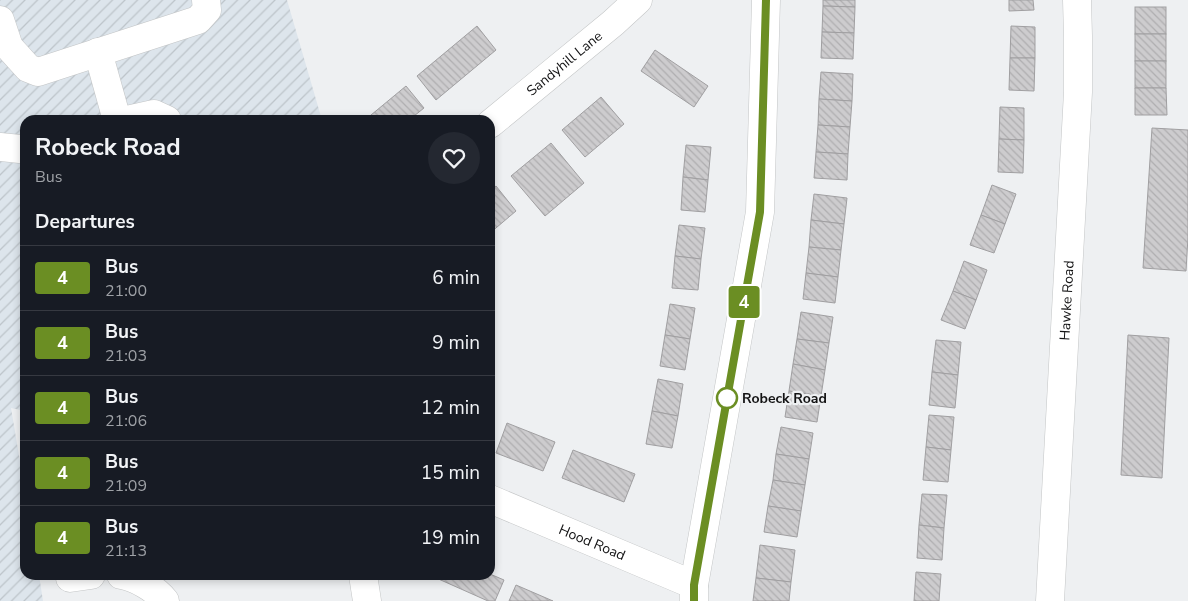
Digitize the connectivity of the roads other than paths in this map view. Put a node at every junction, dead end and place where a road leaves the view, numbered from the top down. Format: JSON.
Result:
{"nodes":[{"id":1,"x":206,"y":0,"type":"edge"},
{"id":2,"x":638,"y":0,"type":"edge"},
{"id":3,"x":766,"y":0,"type":"edge"},
{"id":4,"x":1077,"y":0,"type":"edge"},
{"id":5,"x":0,"y":20,"type":"edge"},
{"id":6,"x":98,"y":52,"type":"junction"},
{"id":7,"x":116,"y":115,"type":"edge"},
{"id":8,"x":495,"y":120,"type":"edge"},
{"id":9,"x":0,"y":147,"type":"edge"},
{"id":10,"x":20,"y":150,"type":"edge"},
{"id":11,"x":495,"y":501,"type":"edge"},
{"id":12,"x":137,"y":580,"type":"edge"},
{"id":13,"x":364,"y":580,"type":"edge"},
{"id":14,"x":694,"y":593,"type":"edge"},
{"id":15,"x":165,"y":601,"type":"edge"},
{"id":16,"x":366,"y":601,"type":"edge"},
{"id":17,"x":1050,"y":601,"type":"edge"}],
"edges":[{"from":1,"to":6,"type":"street"},
{"from":2,"to":8,"type":"street","name":"Sandyhill Lane"},
{"from":3,"to":14,"type":"street"},
{"from":4,"to":17,"type":"street","name":"Hawke Road"},
{"from":5,"to":6,"type":"street"},
{"from":6,"to":7,"type":"street"},
{"from":9,"to":10,"type":"street"},
{"from":11,"to":14,"type":"street","name":"Hood Road"},
{"from":12,"to":15,"type":"street"},
{"from":13,"to":16,"type":"street"}]}
